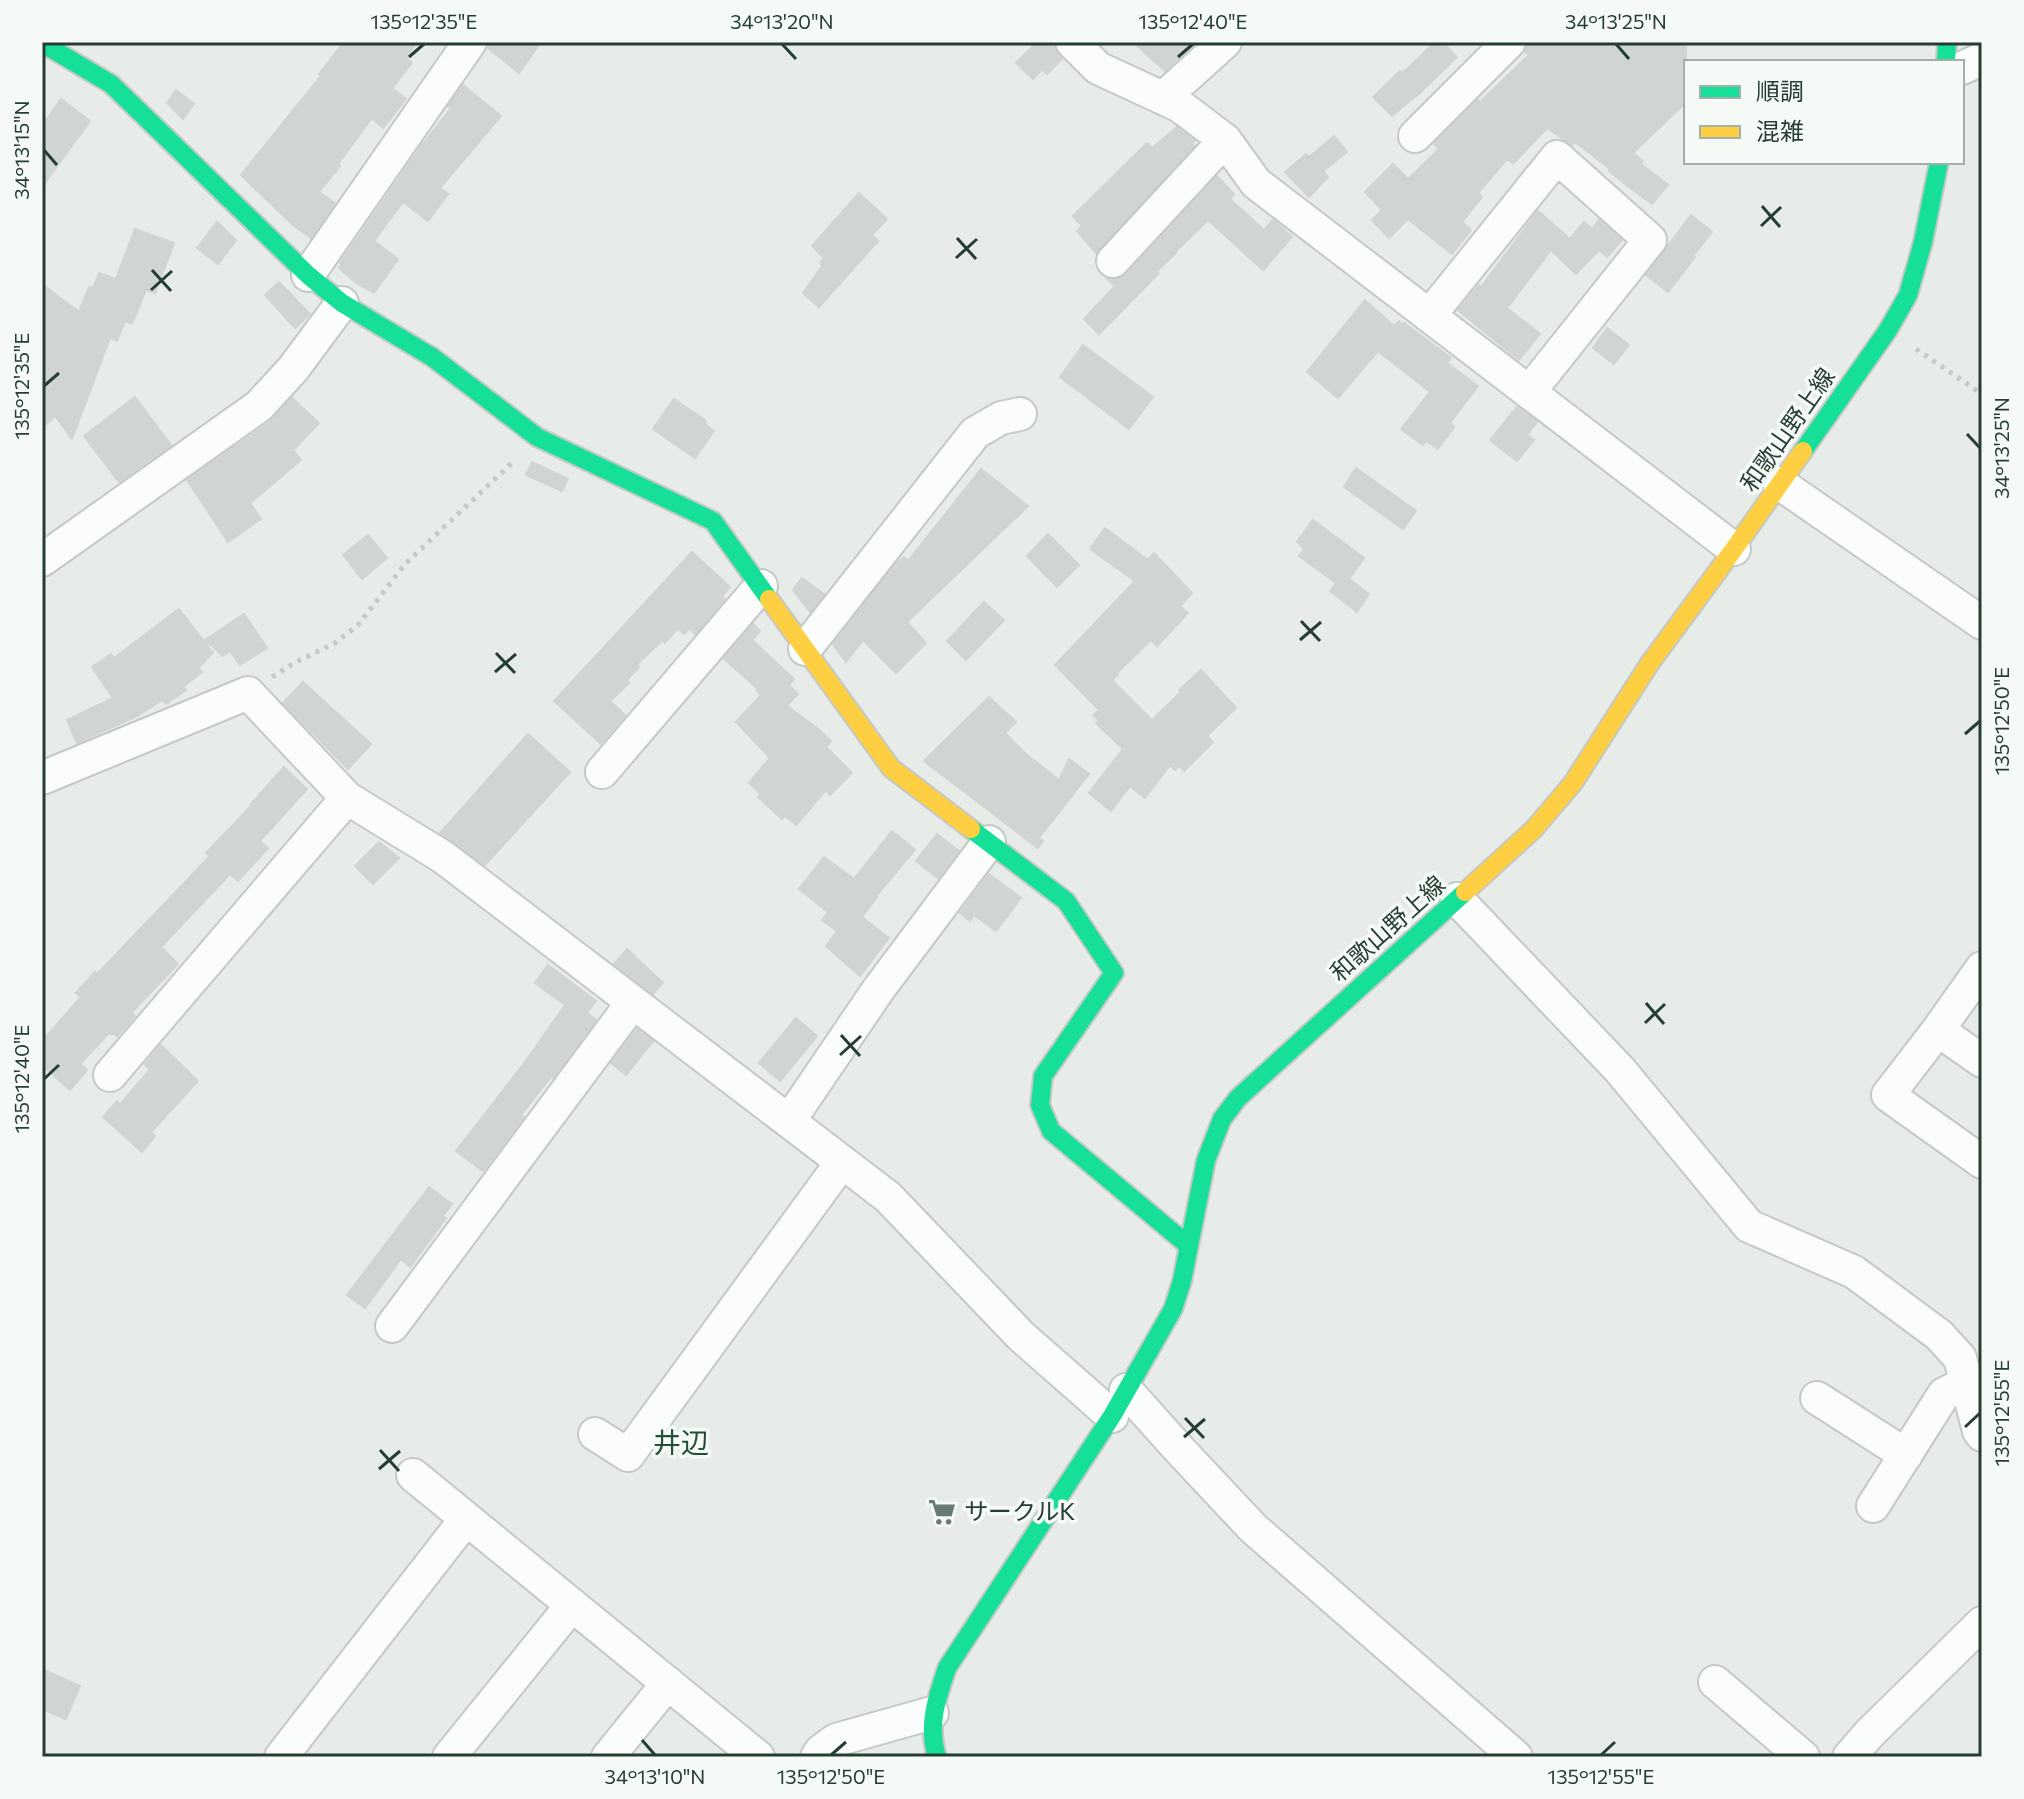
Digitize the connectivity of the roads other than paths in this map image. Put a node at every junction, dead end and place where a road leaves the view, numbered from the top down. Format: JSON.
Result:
{"nodes":[{"id":1,"x":470,"y":42,"type":"edge"},
{"id":2,"x":1072,"y":42,"type":"edge"},
{"id":3,"x":1225,"y":42,"type":"edge"},
{"id":4,"x":1509,"y":42,"type":"edge"},
{"id":5,"x":42,"y":43,"type":"edge"},
{"id":6,"x":1163,"y":98,"type":"junction"},
{"id":7,"x":1415,"y":136,"type":"dead end"},
{"id":8,"x":1225,"y":140,"type":"junction"},
{"id":9,"x":1939,"y":164,"type":"edge"},
{"id":10,"x":1113,"y":261,"type":"dead end"},
{"id":11,"x":308,"y":275,"type":"junction"},
{"id":12,"x":342,"y":303,"type":"junction"},
{"id":13,"x":1429,"y":316,"type":"junction"},
{"id":14,"x":1529,"y":392,"type":"junction"},
{"id":15,"x":1020,"y":414,"type":"dead end"},
{"id":16,"x":1779,"y":483,"type":"junction"},
{"id":17,"x":1734,"y":549,"type":"junction"},
{"id":18,"x":42,"y":560,"type":"edge"},
{"id":19,"x":761,"y":586,"type":"junction"},
{"id":20,"x":1982,"y":623,"type":"edge"},
{"id":21,"x":805,"y":649,"type":"junction"},
{"id":22,"x":602,"y":772,"type":"dead end"},
{"id":23,"x":42,"y":778,"type":"edge"},
{"id":24,"x":347,"y":798,"type":"junction"},
{"id":25,"x":989,"y":842,"type":"junction"},
{"id":26,"x":1457,"y":899,"type":"junction"},
{"id":27,"x":1982,"y":968,"type":"edge"},
{"id":28,"x":633,"y":1002,"type":"junction"},
{"id":29,"x":1938,"y":1030,"type":"junction"},
{"id":30,"x":1982,"y":1061,"type":"edge"},
{"id":31,"x":110,"y":1075,"type":"dead end"},
{"id":32,"x":789,"y":1121,"type":"junction"},
{"id":33,"x":842,"y":1162,"type":"junction"},
{"id":34,"x":1982,"y":1162,"type":"edge"},
{"id":35,"x":1189,"y":1246,"type":"junction"},
{"id":36,"x":392,"y":1326,"type":"dead end"},
{"id":37,"x":1966,"y":1383,"type":"junction"},
{"id":38,"x":1817,"y":1398,"type":"dead end"},
{"id":39,"x":1119,"y":1403,"type":"junction"},
{"id":40,"x":595,"y":1434,"type":"dead end"},
{"id":41,"x":1982,"y":1435,"type":"edge"},
{"id":42,"x":1906,"y":1455,"type":"junction"},
{"id":43,"x":413,"y":1475,"type":"dead end"},
{"id":44,"x":1873,"y":1506,"type":"dead end"},
{"id":45,"x":466,"y":1519,"type":"junction"},
{"id":46,"x":572,"y":1605,"type":"junction"},
{"id":47,"x":1982,"y":1623,"type":"edge"},
{"id":48,"x":1715,"y":1682,"type":"dead end"},
{"id":49,"x":668,"y":1683,"type":"junction"},
{"id":50,"x":932,"y":1713,"type":"junction"},
{"id":51,"x":281,"y":1757,"type":"edge"},
{"id":52,"x":449,"y":1757,"type":"edge"},
{"id":53,"x":608,"y":1757,"type":"edge"},
{"id":54,"x":758,"y":1757,"type":"edge"},
{"id":55,"x":817,"y":1757,"type":"edge"},
{"id":56,"x":937,"y":1757,"type":"edge"},
{"id":57,"x":1516,"y":1757,"type":"edge"},
{"id":58,"x":1803,"y":1757,"type":"edge"},
{"id":59,"x":1849,"y":1757,"type":"edge"}],
"edges":[{"from":1,"to":11,"type":"street"},
{"from":2,"to":6,"type":"street"},
{"from":3,"to":6,"type":"street"},
{"from":4,"to":7,"type":"street"},
{"from":5,"to":11,"type":"main road"},
{"from":6,"to":8,"type":"street"},
{"from":8,"to":10,"type":"street"},
{"from":8,"to":13,"type":"street"},
{"from":9,"to":16,"type":"main road","name":"和歌山野上線"},
{"from":11,"to":12,"type":"main road"},
{"from":12,"to":18,"type":"street"},
{"from":12,"to":19,"type":"main road"},
{"from":13,"to":14,"type":"street"},
{"from":13,"to":14,"type":"street"},
{"from":14,"to":17,"type":"street"},
{"from":15,"to":21,"type":"street"},
{"from":16,"to":17,"type":"main road","name":"和歌山野上線"},
{"from":16,"to":20,"type":"street"},
{"from":17,"to":26,"type":"main road","name":"和歌山野上線"},
{"from":19,"to":21,"type":"main road"},
{"from":19,"to":22,"type":"street"},
{"from":21,"to":25,"type":"main road"},
{"from":23,"to":24,"type":"street"},
{"from":24,"to":28,"type":"street"},
{"from":24,"to":31,"type":"street"},
{"from":25,"to":32,"type":"street"},
{"from":25,"to":35,"type":"main road"},
{"from":26,"to":35,"type":"main road","name":"和歌山野上線"},
{"from":26,"to":37,"type":"street"},
{"from":27,"to":29,"type":"street"},
{"from":28,"to":32,"type":"street"},
{"from":28,"to":36,"type":"street"},
{"from":29,"to":30,"type":"street"},
{"from":29,"to":34,"type":"street"},
{"from":32,"to":33,"type":"street"},
{"from":33,"to":39,"type":"street"},
{"from":33,"to":40,"type":"street"},
{"from":35,"to":39,"type":"main road","name":"和歌山野上線"},
{"from":37,"to":41,"type":"street"},
{"from":37,"to":42,"type":"street"},
{"from":38,"to":42,"type":"street"},
{"from":39,"to":50,"type":"main road","name":"和歌山野上線"},
{"from":39,"to":57,"type":"street"},
{"from":42,"to":44,"type":"street"},
{"from":43,"to":45,"type":"street"},
{"from":45,"to":46,"type":"street"},
{"from":45,"to":51,"type":"street"},
{"from":46,"to":49,"type":"street"},
{"from":46,"to":52,"type":"street"},
{"from":47,"to":59,"type":"street"},
{"from":48,"to":58,"type":"street"},
{"from":49,"to":53,"type":"street"},
{"from":49,"to":54,"type":"street"},
{"from":50,"to":55,"type":"street"},
{"from":50,"to":56,"type":"main road","name":"和歌山野上線"}]}
